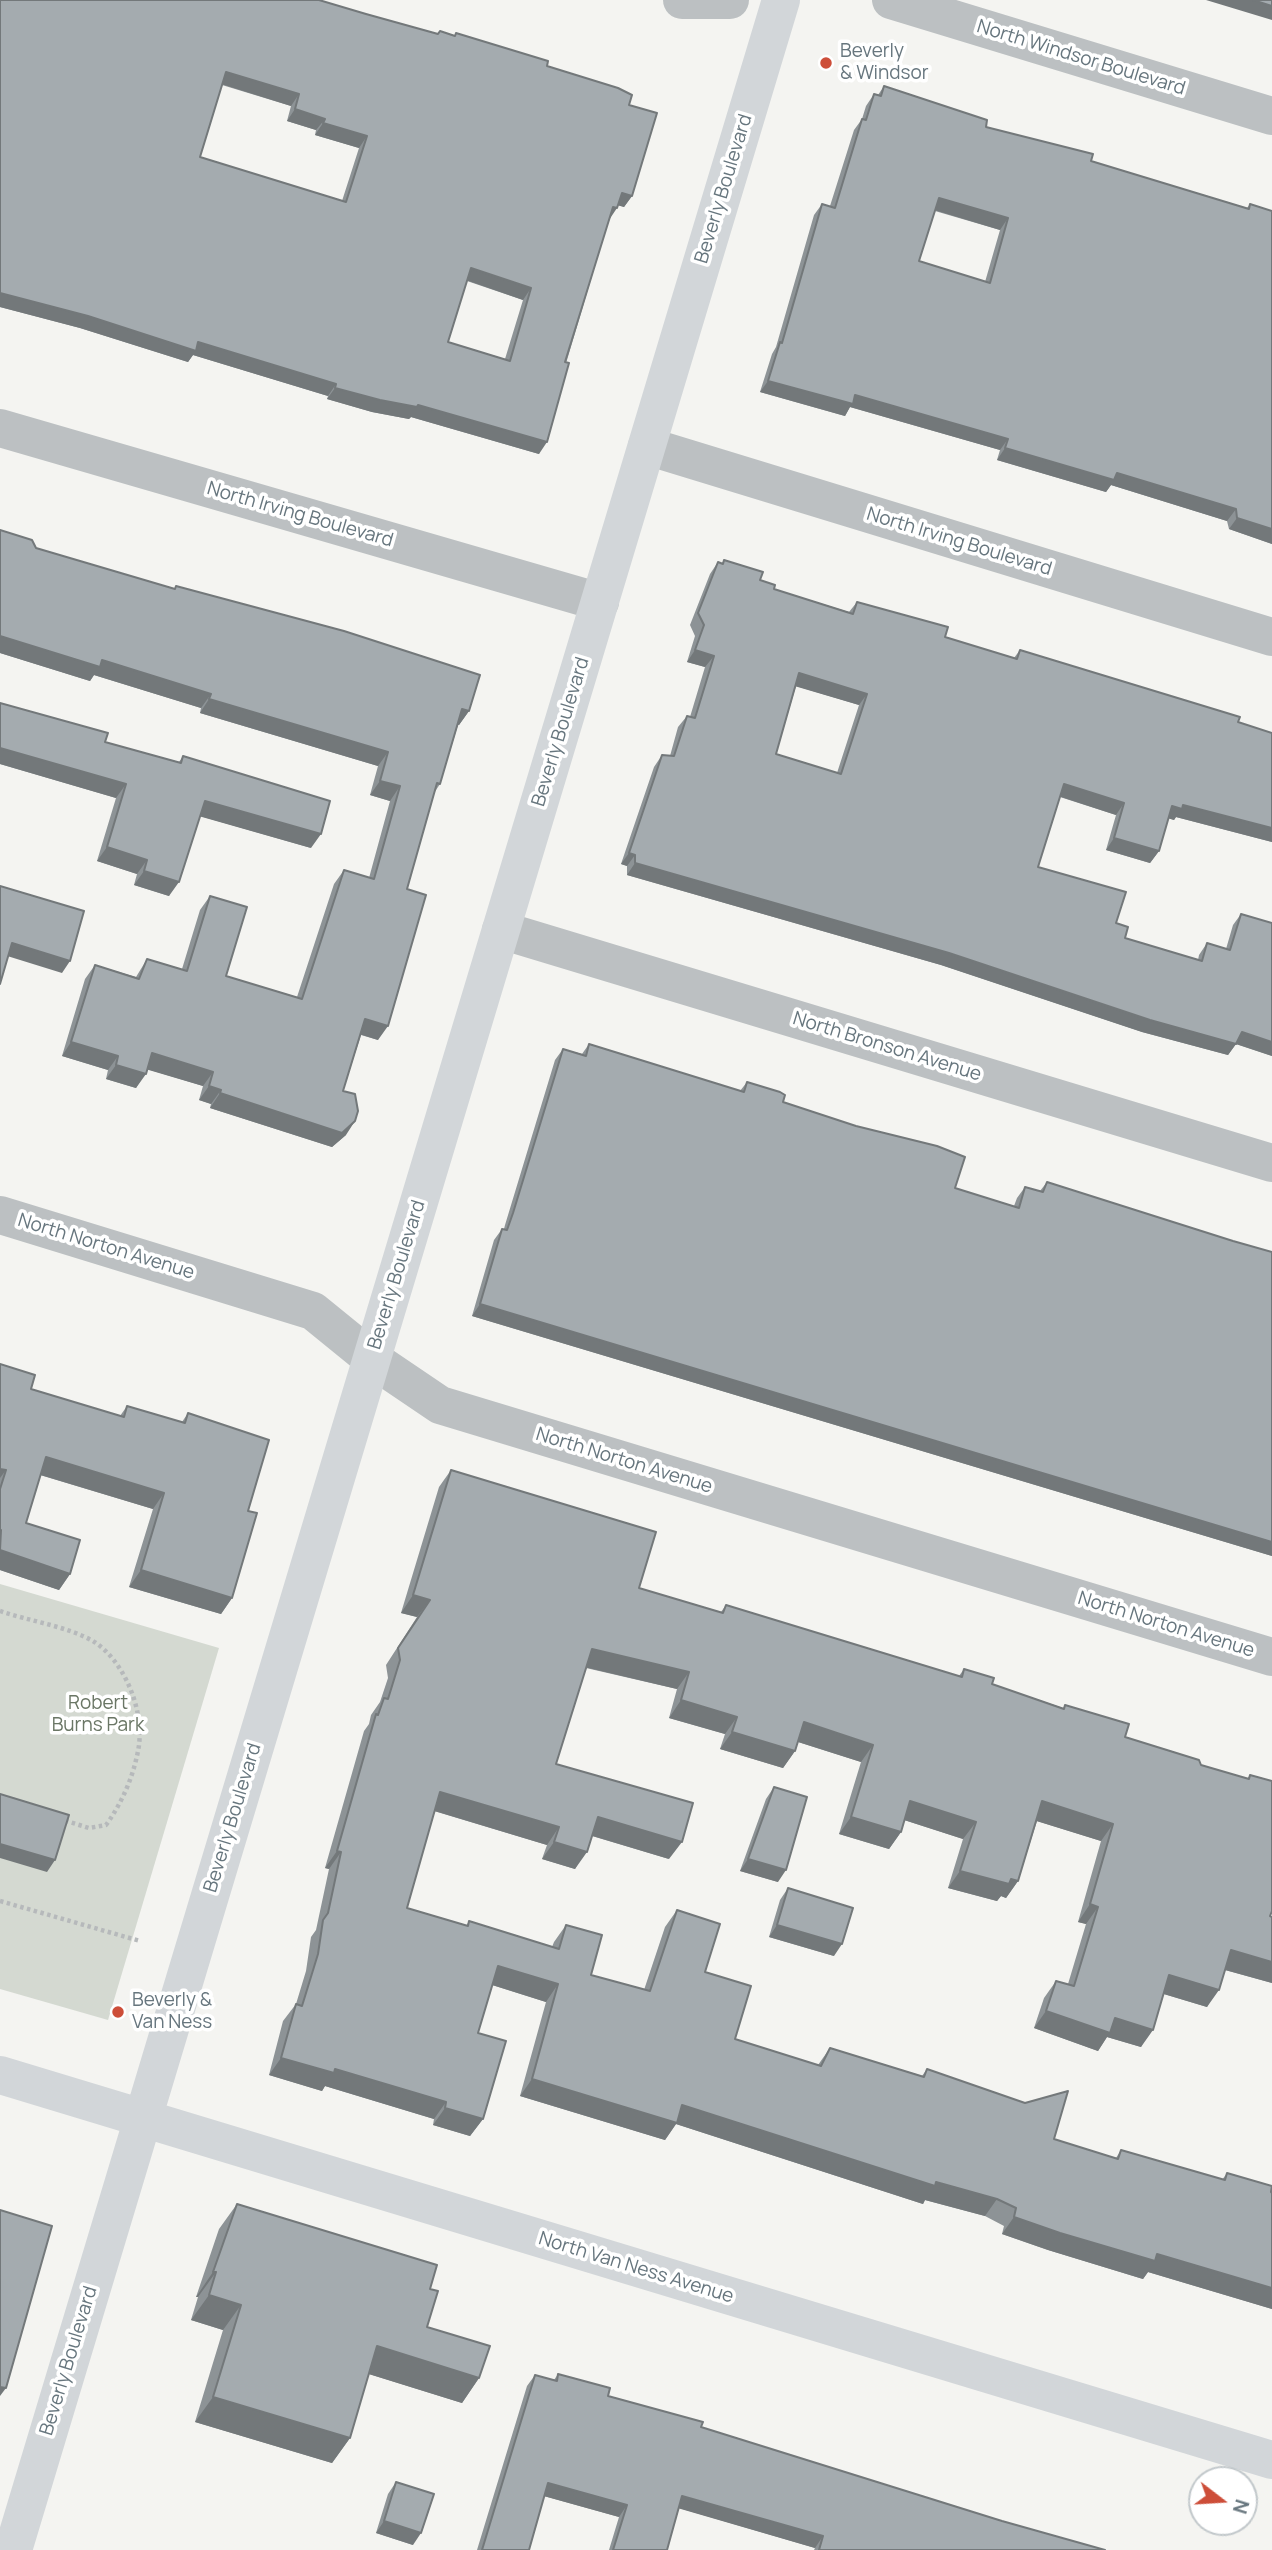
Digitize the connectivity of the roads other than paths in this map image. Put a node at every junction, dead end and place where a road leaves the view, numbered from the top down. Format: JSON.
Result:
{"nodes":[{"id":1,"x":682,"y":0,"type":"edge"},
{"id":2,"x":730,"y":0,"type":"edge"},
{"id":3,"x":781,"y":0,"type":"edge"},
{"id":4,"x":891,"y":0,"type":"edge"},
{"id":5,"x":1272,"y":116,"type":"edge"},
{"id":6,"x":0,"y":428,"type":"edge"},
{"id":7,"x":647,"y":446,"type":"junction"},
{"id":8,"x":600,"y":602,"type":"junction"},
{"id":9,"x":1272,"y":637,"type":"edge"},
{"id":10,"x":501,"y":930,"type":"junction"},
{"id":11,"x":1272,"y":1163,"type":"edge"},
{"id":12,"x":0,"y":1215,"type":"edge"},
{"id":13,"x":372,"y":1359,"type":"junction"},
{"id":14,"x":1272,"y":1657,"type":"edge"},
{"id":15,"x":0,"y":2075,"type":"edge"},
{"id":16,"x":141,"y":2117,"type":"junction"},
{"id":17,"x":1272,"y":2460,"type":"edge"},
{"id":18,"x":13,"y":2550,"type":"edge"}],
"edges":[{"from":1,"to":2,"type":"street"},
{"from":3,"to":7,"type":"main road","name":"Beverly Boulevard"},
{"from":4,"to":5,"type":"street","name":"North Windsor Boulevard"},
{"from":6,"to":8,"type":"street","name":"North Irving Boulevard"},
{"from":7,"to":8,"type":"main road","name":"Beverly Boulevard"},
{"from":7,"to":9,"type":"street","name":"North Irving Boulevard"},
{"from":8,"to":10,"type":"main road","name":"Beverly Boulevard"},
{"from":10,"to":11,"type":"street","name":"North Bronson Avenue"},
{"from":10,"to":13,"type":"main road","name":"Beverly Boulevard"},
{"from":12,"to":13,"type":"street","name":"North Norton Avenue"},
{"from":13,"to":14,"type":"street","name":"North Norton Avenue"},
{"from":13,"to":16,"type":"main road","name":"Beverly Boulevard"},
{"from":15,"to":16,"type":"main road","name":"North Van Ness Avenue"},
{"from":16,"to":17,"type":"main road","name":"North Van Ness Avenue"},
{"from":16,"to":18,"type":"main road","name":"Beverly Boulevard"}]}
